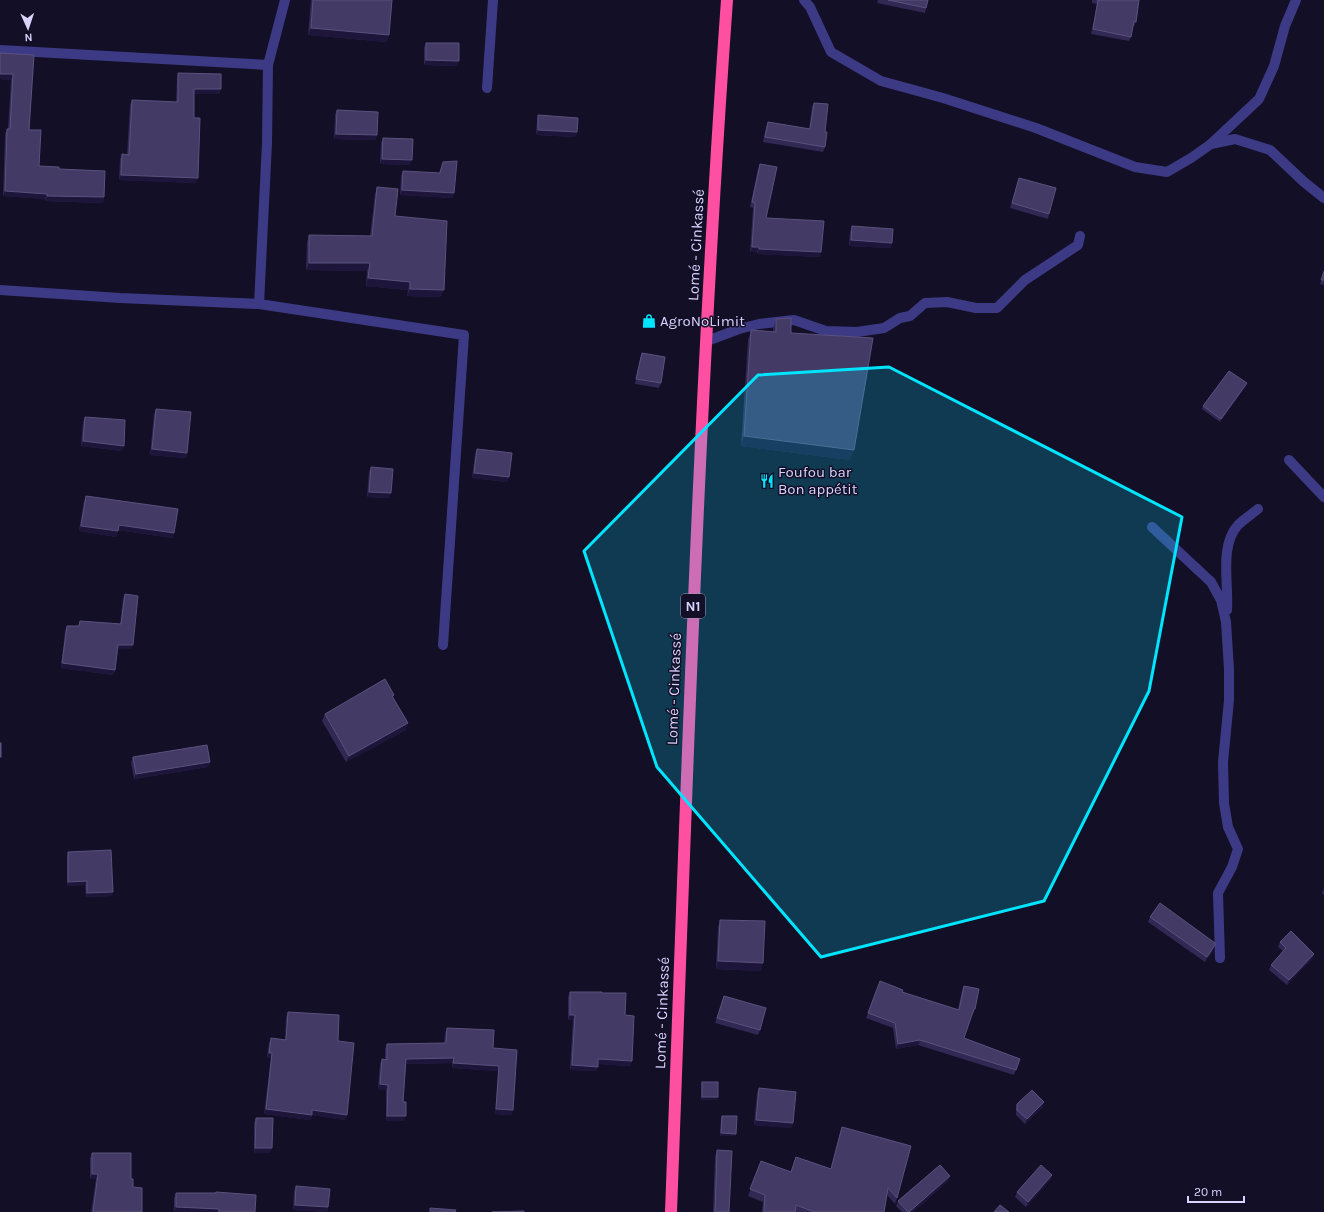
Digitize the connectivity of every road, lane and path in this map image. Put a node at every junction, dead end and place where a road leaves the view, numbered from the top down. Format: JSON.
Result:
{"nodes":[{"id":1,"x":285,"y":0,"type":"edge"},
{"id":2,"x":493,"y":0,"type":"edge"},
{"id":3,"x":726,"y":0,"type":"edge"},
{"id":4,"x":804,"y":0,"type":"edge"},
{"id":5,"x":1296,"y":0,"type":"edge"},
{"id":6,"x":0,"y":50,"type":"edge"},
{"id":7,"x":268,"y":65,"type":"junction"},
{"id":8,"x":487,"y":88,"type":"dead end"},
{"id":9,"x":1211,"y":144,"type":"junction"},
{"id":10,"x":1324,"y":198,"type":"edge"},
{"id":11,"x":1080,"y":236,"type":"dead end"},
{"id":12,"x":0,"y":290,"type":"edge"},
{"id":13,"x":259,"y":304,"type":"junction"},
{"id":14,"x":707,"y":341,"type":"junction"},
{"id":15,"x":1289,"y":460,"type":"dead end"},
{"id":16,"x":1324,"y":497,"type":"edge"},
{"id":17,"x":1258,"y":509,"type":"dead end"},
{"id":18,"x":1152,"y":527,"type":"dead end"},
{"id":19,"x":1226,"y":622,"type":"junction"},
{"id":20,"x":443,"y":645,"type":"dead end"},
{"id":21,"x":1220,"y":958,"type":"dead end"},
{"id":22,"x":671,"y":1212,"type":"edge"}],
"edges":[{"from":1,"to":7,"type":"street"},
{"from":2,"to":8,"type":"street"},
{"from":3,"to":14,"type":"highway","name":"Lomé - Cinkassé","number":"N1"},
{"from":4,"to":9,"type":"street"},
{"from":5,"to":9,"type":"street"},
{"from":6,"to":7,"type":"street"},
{"from":7,"to":13,"type":"street"},
{"from":9,"to":10,"type":"street"},
{"from":11,"to":14,"type":"street"},
{"from":12,"to":13,"type":"street"},
{"from":13,"to":20,"type":"street"},
{"from":14,"to":22,"type":"highway","name":"Lomé - Cinkassé","number":"N1"},
{"from":15,"to":16,"type":"street"},
{"from":17,"to":19,"type":"street"},
{"from":18,"to":19,"type":"street"},
{"from":19,"to":21,"type":"street"}]}
